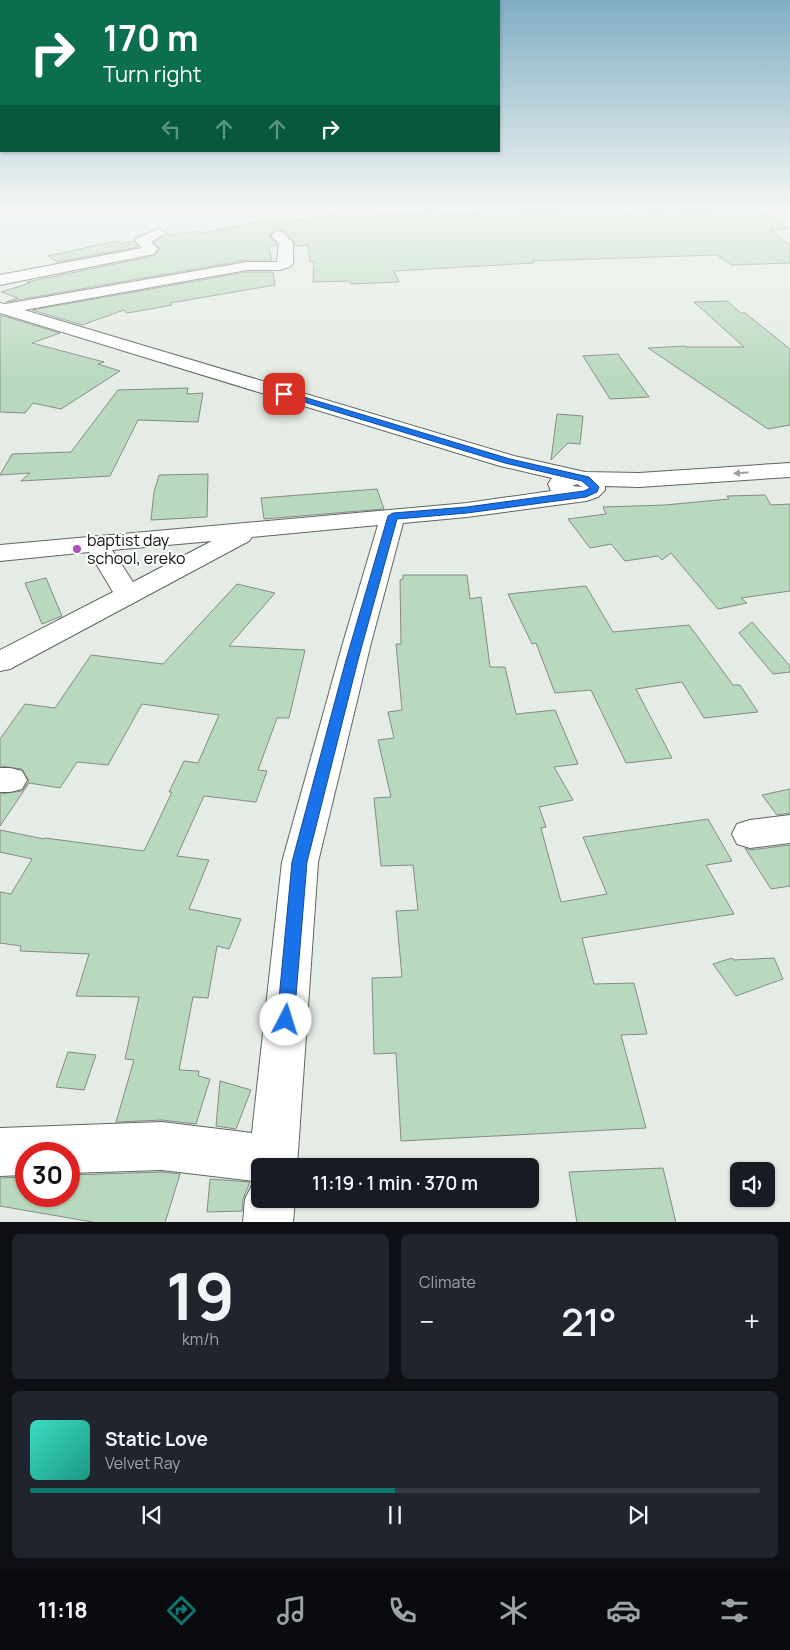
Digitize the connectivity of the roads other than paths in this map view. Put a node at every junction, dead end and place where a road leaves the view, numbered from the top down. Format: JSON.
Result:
{"nodes":[{"id":1,"x":82,"y":264,"type":"edge"},
{"id":2,"x":284,"y":264,"type":"edge"},
{"id":3,"x":0,"y":280,"type":"edge"},
{"id":4,"x":1,"y":314,"type":"edge"},
{"id":5,"x":790,"y":470,"type":"edge"},
{"id":6,"x":790,"y":485,"type":"edge"},
{"id":7,"x":576,"y":486,"type":"junction"},
{"id":8,"x":393,"y":516,"type":"junction"},
{"id":9,"x":252,"y":530,"type":"junction"},
{"id":10,"x":96,"y":544,"type":"junction"},
{"id":11,"x":0,"y":553,"type":"edge"},
{"id":12,"x":128,"y":595,"type":"junction"},
{"id":13,"x":0,"y":662,"type":"edge"},
{"id":14,"x":790,"y":829,"type":"edge"},
{"id":15,"x":750,"y":834,"type":"dead end"},
{"id":16,"x":0,"y":1152,"type":"edge"},
{"id":17,"x":274,"y":1158,"type":"edge"},
{"id":18,"x":251,"y":1169,"type":"edge"},
{"id":19,"x":269,"y":1208,"type":"edge"},
{"id":20,"x":268,"y":1222,"type":"edge"}],
"edges":[{"from":1,"to":3,"type":"street"},
{"from":2,"to":4,"type":"street"},
{"from":4,"to":7,"type":"street"},
{"from":5,"to":7,"type":"street","one_way":true},
{"from":6,"to":7,"type":"street"},
{"from":7,"to":8,"type":"street"},
{"from":8,"to":9,"type":"street"},
{"from":8,"to":17,"type":"street"},
{"from":9,"to":10,"type":"street"},
{"from":9,"to":12,"type":"street"},
{"from":10,"to":11,"type":"street"},
{"from":10,"to":12,"type":"street"},
{"from":12,"to":13,"type":"street"},
{"from":14,"to":15,"type":"street"},
{"from":16,"to":18,"type":"street"},
{"from":19,"to":20,"type":"street"}]}
